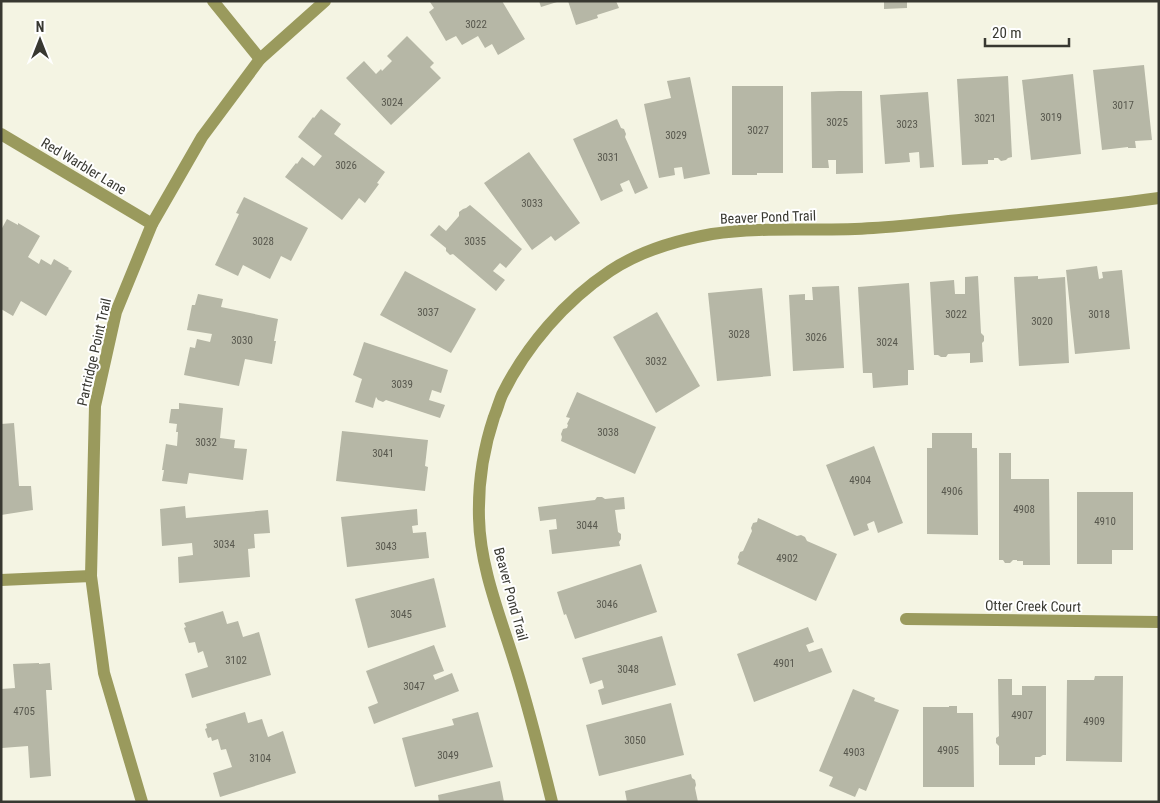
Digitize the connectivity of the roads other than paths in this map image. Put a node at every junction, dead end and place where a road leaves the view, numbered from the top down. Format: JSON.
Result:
{"nodes":[{"id":1,"x":214,"y":1,"type":"edge"},
{"id":2,"x":325,"y":1,"type":"edge"},
{"id":3,"x":260,"y":59,"type":"junction"},
{"id":4,"x":1,"y":134,"type":"edge"},
{"id":5,"x":1159,"y":198,"type":"edge"},
{"id":6,"x":152,"y":224,"type":"junction"},
{"id":7,"x":91,"y":576,"type":"junction"},
{"id":8,"x":1,"y":580,"type":"edge"},
{"id":9,"x":906,"y":619,"type":"dead end"},
{"id":10,"x":1159,"y":622,"type":"edge"},
{"id":11,"x":142,"y":802,"type":"edge"},
{"id":12,"x":552,"y":802,"type":"edge"}],
"edges":[{"from":1,"to":3,"type":"street"},
{"from":2,"to":3,"type":"street","name":"Partridge Point Trail"},
{"from":3,"to":6,"type":"street","name":"Partridge Point Trail"},
{"from":4,"to":6,"type":"street","name":"Red Warbler Lane"},
{"from":5,"to":12,"type":"street","name":"Beaver Pond Trail"},
{"from":6,"to":7,"type":"street","name":"Partridge Point Trail"},
{"from":7,"to":8,"type":"street"},
{"from":7,"to":11,"type":"street","name":"Partridge Point Trail"},
{"from":9,"to":10,"type":"street","name":"Otter Creek Court"}]}
